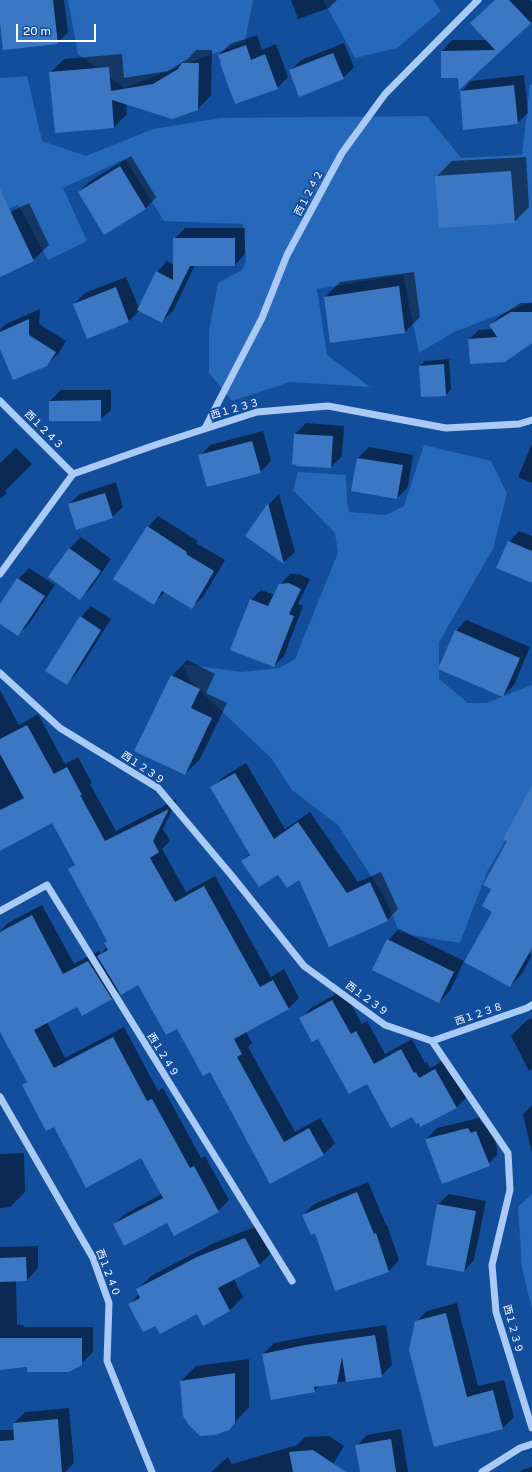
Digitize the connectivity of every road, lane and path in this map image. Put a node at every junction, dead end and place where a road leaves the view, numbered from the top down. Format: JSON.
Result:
{"nodes":[{"id":1,"x":478,"y":0,"type":"edge"},
{"id":2,"x":0,"y":401,"type":"edge"},
{"id":3,"x":532,"y":420,"type":"edge"},
{"id":4,"x":205,"y":428,"type":"junction"},
{"id":5,"x":73,"y":474,"type":"junction"},
{"id":6,"x":0,"y":574,"type":"edge"},
{"id":7,"x":0,"y":673,"type":"edge"},
{"id":8,"x":0,"y":911,"type":"edge"},
{"id":9,"x":532,"y":1005,"type":"edge"},
{"id":10,"x":432,"y":1041,"type":"junction"},
{"id":11,"x":0,"y":1097,"type":"edge"},
{"id":12,"x":292,"y":1281,"type":"dead end"},
{"id":13,"x":532,"y":1428,"type":"edge"},
{"id":14,"x":532,"y":1444,"type":"edge"},
{"id":15,"x":152,"y":1472,"type":"edge"},
{"id":16,"x":482,"y":1472,"type":"edge"}],
"edges":[{"from":1,"to":4,"type":"street","name":"西１２４２"},
{"from":2,"to":5,"type":"street","name":"西１２４３"},
{"from":3,"to":4,"type":"street","name":"西１２３３"},
{"from":4,"to":5,"type":"street","name":"西１２３３"},
{"from":5,"to":6,"type":"street"},
{"from":7,"to":10,"type":"street","name":"西１２３９"},
{"from":8,"to":12,"type":"street","name":"西１２４９"},
{"from":9,"to":10,"type":"street","name":"西１２３８"},
{"from":10,"to":13,"type":"street","name":"西１２３９"},
{"from":11,"to":15,"type":"street","name":"西１２４０"},
{"from":14,"to":16,"type":"street"}]}
